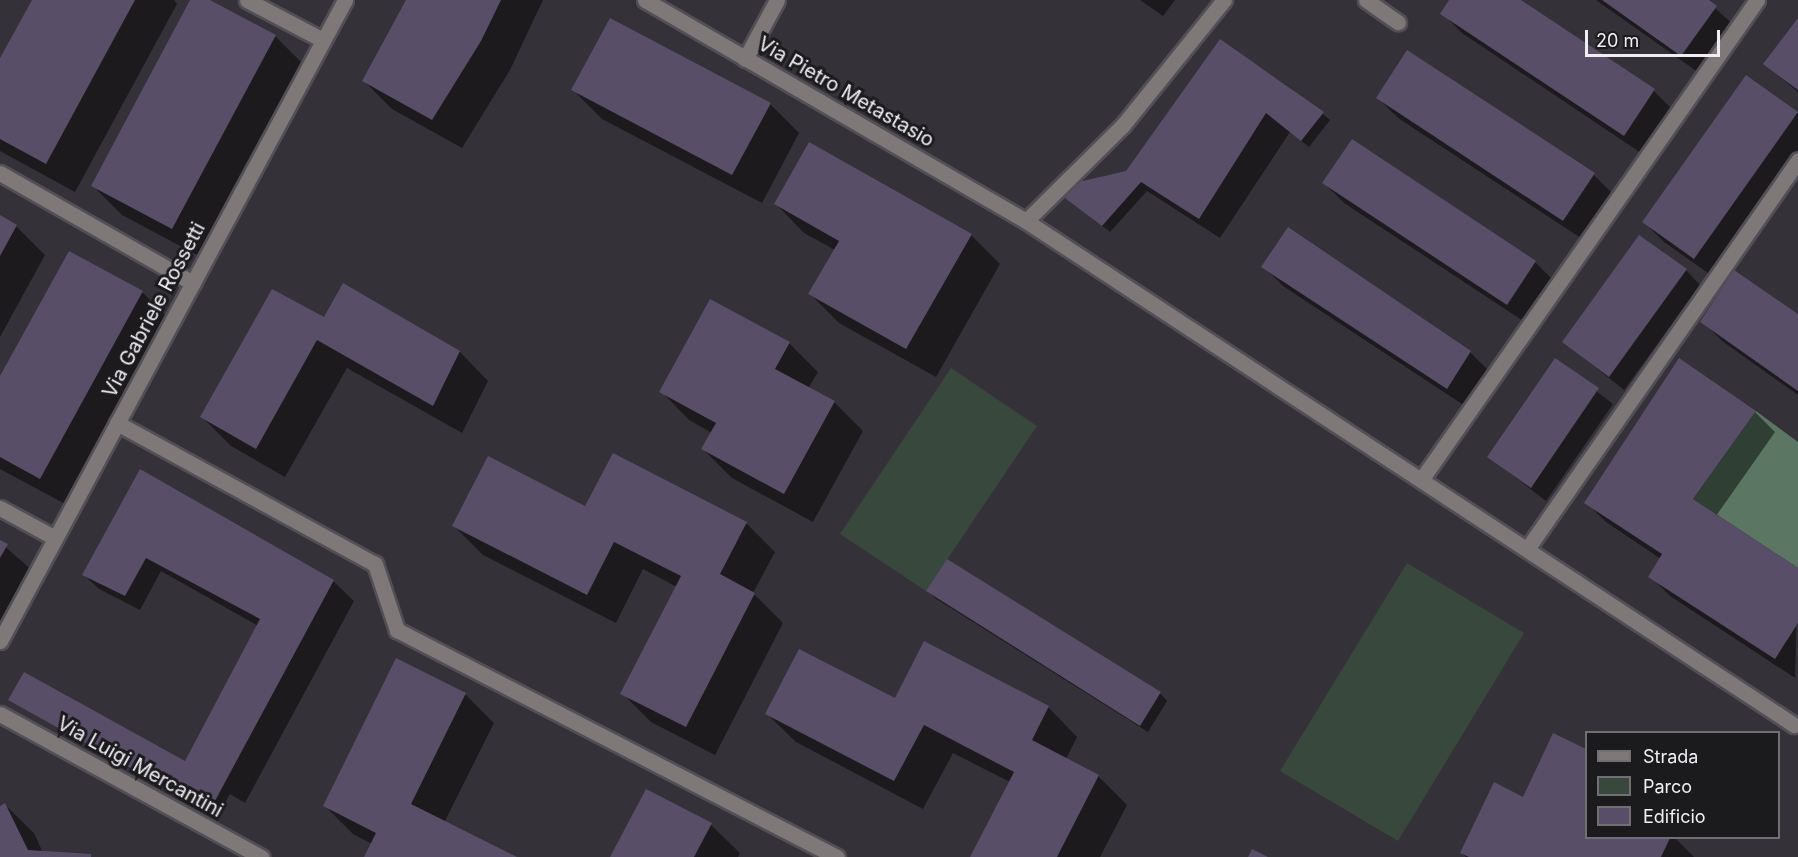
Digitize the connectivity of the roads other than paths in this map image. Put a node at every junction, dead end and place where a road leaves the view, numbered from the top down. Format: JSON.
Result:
{"nodes":[{"id":1,"x":248,"y":0,"type":"edge"},
{"id":2,"x":345,"y":0,"type":"edge"},
{"id":3,"x":645,"y":0,"type":"edge"},
{"id":4,"x":777,"y":0,"type":"edge"},
{"id":5,"x":1224,"y":0,"type":"edge"},
{"id":6,"x":1366,"y":0,"type":"edge"},
{"id":7,"x":1757,"y":0,"type":"edge"},
{"id":8,"x":1398,"y":22,"type":"dead end"},
{"id":9,"x":324,"y":40,"type":"junction"},
{"id":10,"x":745,"y":59,"type":"junction"},
{"id":11,"x":1798,"y":160,"type":"edge"},
{"id":12,"x":0,"y":173,"type":"edge"},
{"id":13,"x":1026,"y":220,"type":"junction"},
{"id":14,"x":193,"y":283,"type":"junction"},
{"id":15,"x":117,"y":423,"type":"junction"},
{"id":16,"x":1421,"y":480,"type":"junction"},
{"id":17,"x":0,"y":508,"type":"edge"},
{"id":18,"x":56,"y":538,"type":"junction"},
{"id":19,"x":1527,"y":549,"type":"junction"},
{"id":20,"x":0,"y":641,"type":"edge"},
{"id":21,"x":0,"y":714,"type":"edge"},
{"id":22,"x":1794,"y":725,"type":"dead end"},
{"id":23,"x":261,"y":857,"type":"edge"},
{"id":24,"x":837,"y":857,"type":"edge"}],
"edges":[{"from":1,"to":9,"type":"street"},
{"from":2,"to":9,"type":"street","name":"Via Gabriele Rossetti"},
{"from":3,"to":10,"type":"street","name":"Via Pietro Metastasio"},
{"from":4,"to":10,"type":"street"},
{"from":5,"to":13,"type":"street"},
{"from":6,"to":8,"type":"street"},
{"from":7,"to":16,"type":"street"},
{"from":9,"to":14,"type":"street","name":"Via Gabriele Rossetti"},
{"from":10,"to":13,"type":"street","name":"Via Pietro Metastasio"},
{"from":11,"to":19,"type":"street"},
{"from":12,"to":14,"type":"street"},
{"from":13,"to":16,"type":"street","name":"Via Pietro Metastasio"},
{"from":14,"to":15,"type":"street","name":"Via Gabriele Rossetti"},
{"from":15,"to":18,"type":"street","name":"Via Gabriele Rossetti"},
{"from":15,"to":24,"type":"street"},
{"from":16,"to":19,"type":"street","name":"Via Pietro Metastasio"},
{"from":17,"to":18,"type":"street"},
{"from":18,"to":20,"type":"street","name":"Via Gabriele Rossetti"},
{"from":19,"to":22,"type":"street","name":"Via Pietro Metastasio"},
{"from":21,"to":23,"type":"street","name":"Via Luigi Mercantini"}]}
